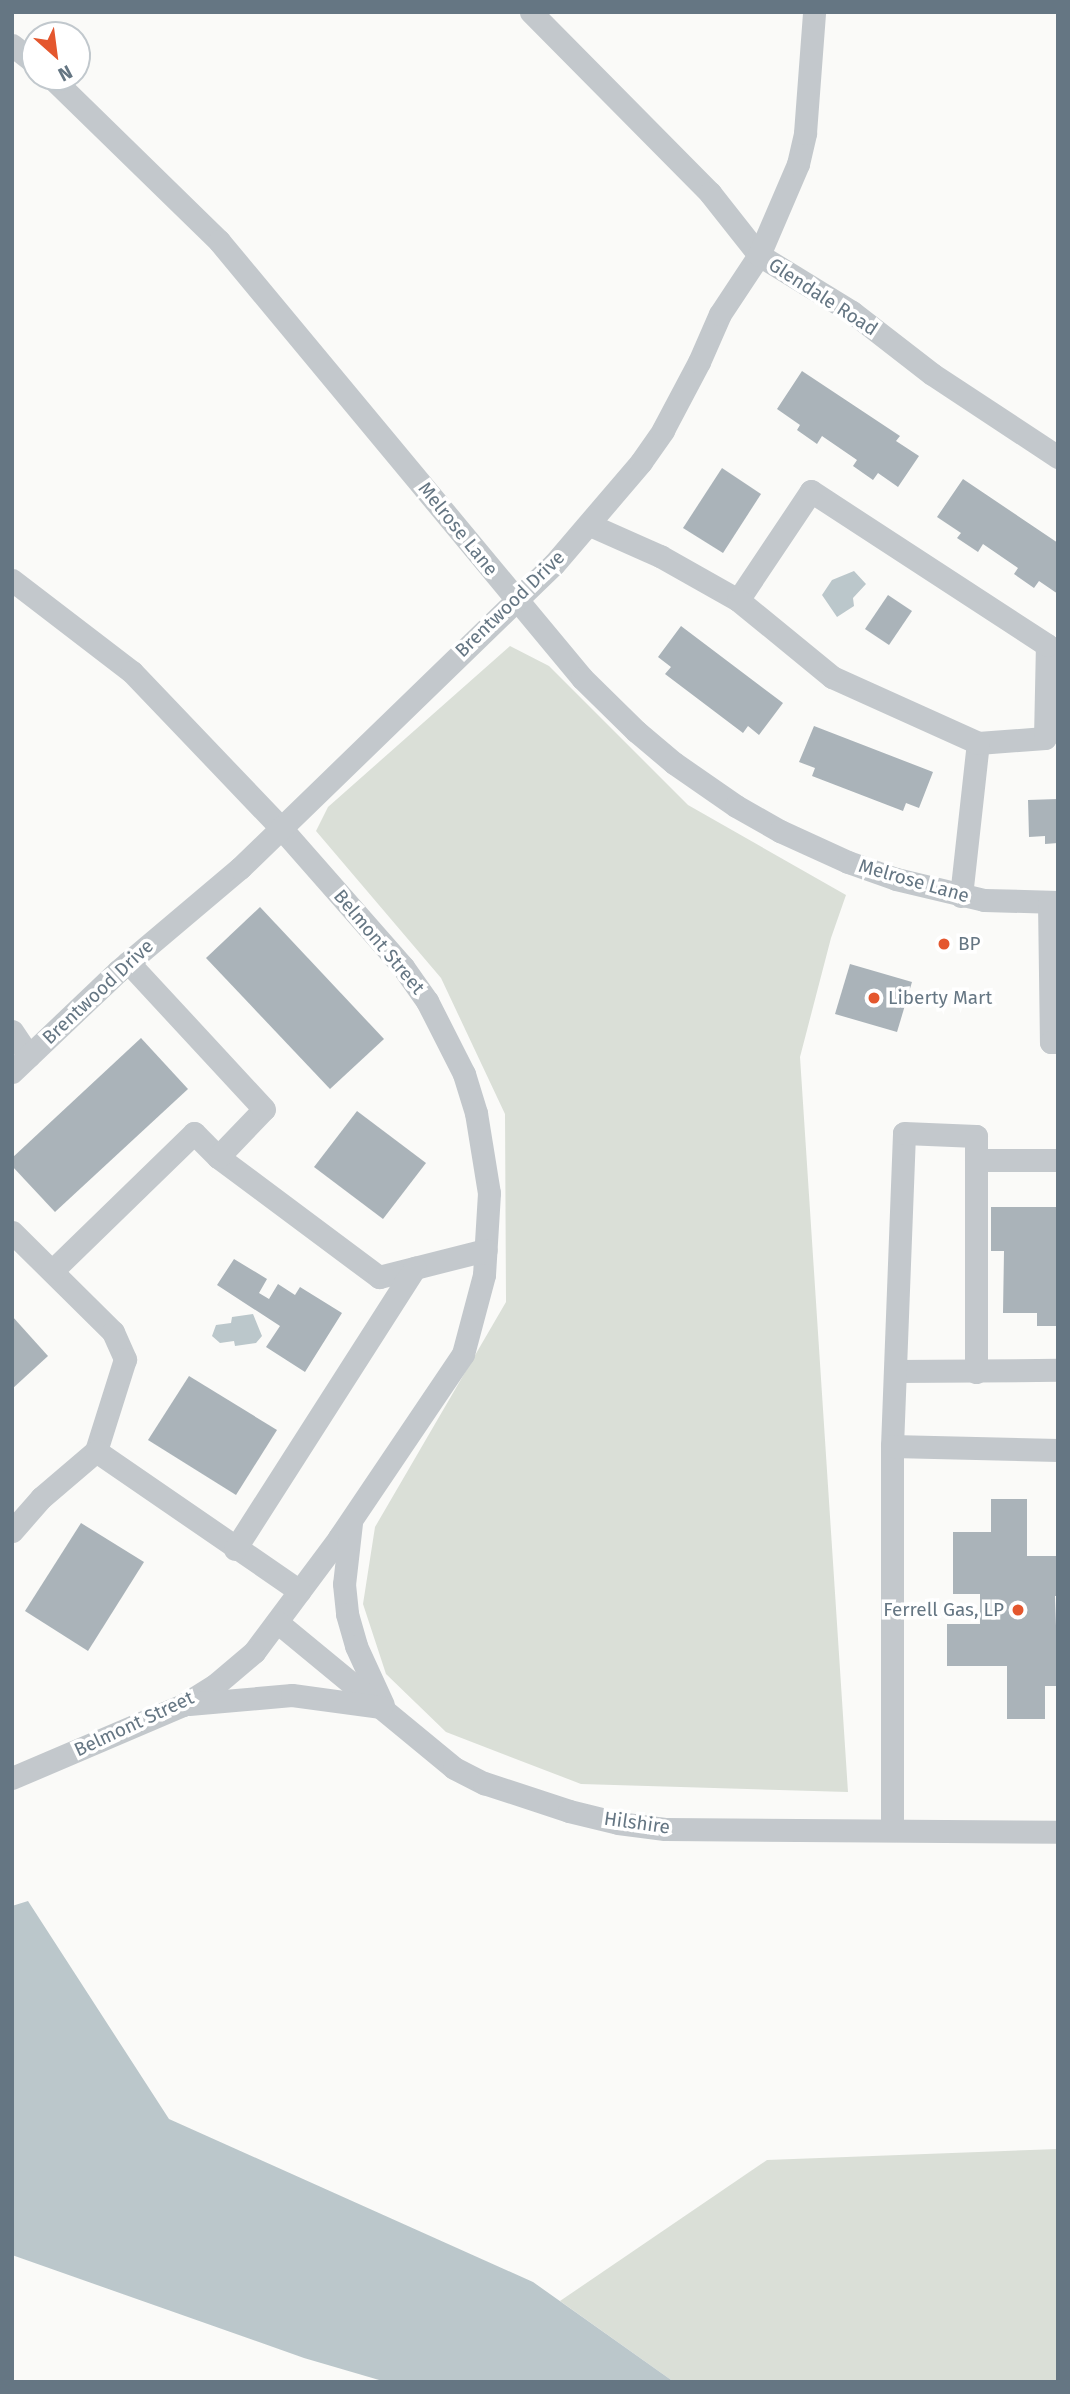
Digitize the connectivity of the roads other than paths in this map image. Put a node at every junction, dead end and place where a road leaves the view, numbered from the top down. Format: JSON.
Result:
{"nodes":[{"id":1,"x":531,"y":12,"type":"edge"},
{"id":2,"x":814,"y":12,"type":"edge"},
{"id":3,"x":65,"y":91,"type":"edge"},
{"id":4,"x":759,"y":255,"type":"junction"},
{"id":5,"x":1058,"y":457,"type":"edge"},
{"id":6,"x":590,"y":525,"type":"junction"},
{"id":7,"x":12,"y":580,"type":"edge"},
{"id":8,"x":515,"y":599,"type":"junction"},
{"id":9,"x":738,"y":600,"type":"junction"},
{"id":10,"x":978,"y":743,"type":"junction"},
{"id":11,"x":281,"y":828,"type":"junction"},
{"id":12,"x":961,"y":895,"type":"junction"},
{"id":13,"x":1053,"y":902,"type":"edge"},
{"id":14,"x":128,"y":962,"type":"junction"},
{"id":15,"x":1054,"y":965,"type":"edge"},
{"id":16,"x":12,"y":1031,"type":"edge"},
{"id":17,"x":1058,"y":1042,"type":"edge"},
{"id":18,"x":29,"y":1056,"type":"junction"},
{"id":19,"x":12,"y":1072,"type":"edge"},
{"id":20,"x":218,"y":1157,"type":"junction"},
{"id":21,"x":976,"y":1160,"type":"junction"},
{"id":22,"x":1058,"y":1160,"type":"edge"},
{"id":23,"x":12,"y":1232,"type":"edge"},
{"id":24,"x":486,"y":1250,"type":"junction"},
{"id":25,"x":415,"y":1268,"type":"junction"},
{"id":26,"x":52,"y":1271,"type":"junction"},
{"id":27,"x":1058,"y":1370,"type":"edge"},
{"id":28,"x":895,"y":1371,"type":"junction"},
{"id":29,"x":976,"y":1372,"type":"junction"},
{"id":30,"x":892,"y":1446,"type":"junction"},
{"id":31,"x":1058,"y":1450,"type":"edge"},
{"id":32,"x":96,"y":1451,"type":"junction"},
{"id":33,"x":352,"y":1519,"type":"junction"},
{"id":34,"x":12,"y":1531,"type":"edge"},
{"id":35,"x":235,"y":1549,"type":"junction"},
{"id":36,"x":300,"y":1591,"type":"junction"},
{"id":37,"x":277,"y":1622,"type":"junction"},
{"id":38,"x":183,"y":1705,"type":"junction"},
{"id":39,"x":385,"y":1708,"type":"junction"},
{"id":40,"x":12,"y":1778,"type":"edge"},
{"id":41,"x":892,"y":1830,"type":"junction"},
{"id":42,"x":1058,"y":1832,"type":"edge"}],
"edges":[{"from":1,"to":4,"type":"street","name":"Glendale Road"},
{"from":2,"to":4,"type":"street","name":"Brentwood Drive"},
{"from":3,"to":8,"type":"street","name":"Melrose Lane"},
{"from":4,"to":5,"type":"street","name":"Glendale Road"},
{"from":4,"to":6,"type":"street","name":"Brentwood Drive"},
{"from":6,"to":8,"type":"street","name":"Brentwood Drive"},
{"from":6,"to":9,"type":"street"},
{"from":7,"to":11,"type":"street","name":"Belmont Street"},
{"from":8,"to":11,"type":"street","name":"Brentwood Drive"},
{"from":8,"to":12,"type":"street","name":"Melrose Lane"},
{"from":9,"to":10,"type":"street"},
{"from":9,"to":10,"type":"street"},
{"from":10,"to":12,"type":"street"},
{"from":11,"to":14,"type":"street","name":"Brentwood Drive"},
{"from":11,"to":24,"type":"street","name":"Belmont Street"},
{"from":12,"to":13,"type":"street","name":"Melrose Lane"},
{"from":13,"to":15,"type":"street"},
{"from":14,"to":18,"type":"street","name":"Brentwood Drive"},
{"from":14,"to":20,"type":"street"},
{"from":15,"to":17,"type":"street"},
{"from":16,"to":18,"type":"street"},
{"from":18,"to":19,"type":"street","name":"Brentwood Drive"},
{"from":20,"to":25,"type":"street"},
{"from":20,"to":26,"type":"street"},
{"from":21,"to":22,"type":"street"},
{"from":21,"to":28,"type":"street"},
{"from":21,"to":29,"type":"street"},
{"from":23,"to":26,"type":"street"},
{"from":24,"to":25,"type":"street"},
{"from":24,"to":33,"type":"street","name":"Belmont Street"},
{"from":25,"to":35,"type":"street"},
{"from":26,"to":32,"type":"street"},
{"from":27,"to":29,"type":"street"},
{"from":28,"to":29,"type":"street"},
{"from":28,"to":30,"type":"street"},
{"from":30,"to":31,"type":"street"},
{"from":30,"to":41,"type":"street"},
{"from":32,"to":34,"type":"street"},
{"from":32,"to":35,"type":"street"},
{"from":33,"to":36,"type":"street","name":"Belmont Street"},
{"from":33,"to":39,"type":"street","name":"Belmont Street"},
{"from":35,"to":36,"type":"street"},
{"from":36,"to":37,"type":"street","name":"Belmont Street"},
{"from":37,"to":38,"type":"street","name":"Belmont Street"},
{"from":37,"to":39,"type":"street","name":"Hilshire"},
{"from":38,"to":39,"type":"street"},
{"from":38,"to":40,"type":"street","name":"Belmont Street"},
{"from":39,"to":41,"type":"street","name":"Hilshire"},
{"from":41,"to":42,"type":"street","name":"Hilshire"}]}
